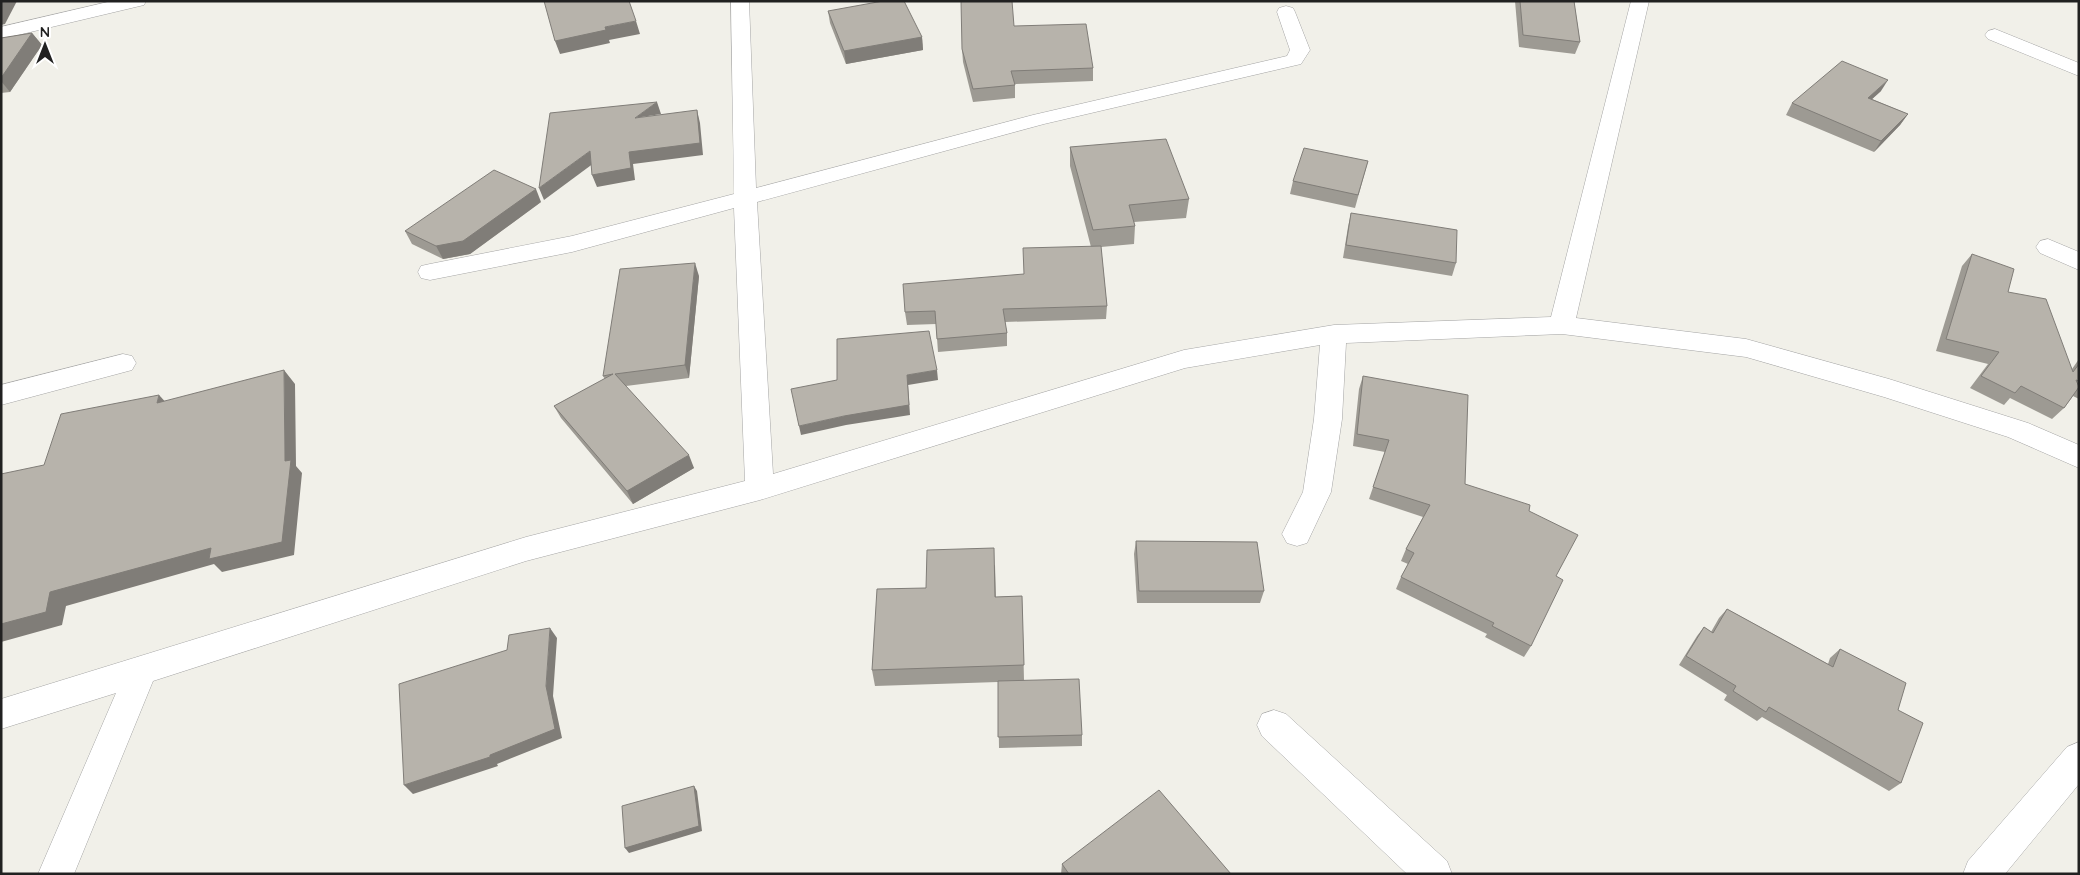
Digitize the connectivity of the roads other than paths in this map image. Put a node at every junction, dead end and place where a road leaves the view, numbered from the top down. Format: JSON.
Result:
{"nodes":[{"id":1,"x":52,"y":1,"type":"edge"},
{"id":2,"x":137,"y":1,"type":"edge"},
{"id":3,"x":1640,"y":1,"type":"edge"},
{"id":4,"x":747,"y":3,"type":"edge"},
{"id":5,"x":1286,"y":12,"type":"dead end"},
{"id":6,"x":40,"y":24,"type":"junction"},
{"id":7,"x":1,"y":34,"type":"edge"},
{"id":8,"x":1995,"y":35,"type":"dead end"},
{"id":9,"x":2079,"y":70,"type":"edge"},
{"id":10,"x":745,"y":198,"type":"junction"},
{"id":11,"x":2048,"y":247,"type":"dead end"},
{"id":12,"x":2079,"y":262,"type":"edge"},
{"id":13,"x":430,"y":272,"type":"dead end"},
{"id":14,"x":1562,"y":325,"type":"junction"},
{"id":15,"x":1334,"y":334,"type":"junction"},
{"id":16,"x":123,"y":363,"type":"dead end"},
{"id":17,"x":1,"y":395,"type":"edge"},
{"id":18,"x":2079,"y":457,"type":"edge"},
{"id":19,"x":760,"y":489,"type":"junction"},
{"id":20,"x":1297,"y":534,"type":"dead end"},
{"id":21,"x":141,"y":671,"type":"junction"},
{"id":22,"x":1,"y":714,"type":"edge"},
{"id":23,"x":1274,"y":725,"type":"dead end"},
{"id":24,"x":2079,"y":758,"type":"edge"},
{"id":25,"x":56,"y":874,"type":"edge"},
{"id":26,"x":1434,"y":874,"type":"edge"},
{"id":27,"x":1981,"y":874,"type":"edge"}],
"edges":[{"from":1,"to":6,"type":"street"},
{"from":2,"to":6,"type":"street"},
{"from":3,"to":14,"type":"street"},
{"from":4,"to":10,"type":"street"},
{"from":5,"to":10,"type":"street"},
{"from":6,"to":7,"type":"street"},
{"from":8,"to":9,"type":"street"},
{"from":10,"to":13,"type":"street"},
{"from":10,"to":19,"type":"street"},
{"from":11,"to":12,"type":"street"},
{"from":14,"to":15,"type":"street"},
{"from":14,"to":18,"type":"street"},
{"from":15,"to":19,"type":"street"},
{"from":15,"to":20,"type":"street"},
{"from":16,"to":17,"type":"street"},
{"from":19,"to":21,"type":"street"},
{"from":21,"to":22,"type":"street"},
{"from":21,"to":25,"type":"street"},
{"from":23,"to":26,"type":"street"},
{"from":24,"to":27,"type":"street"}]}
